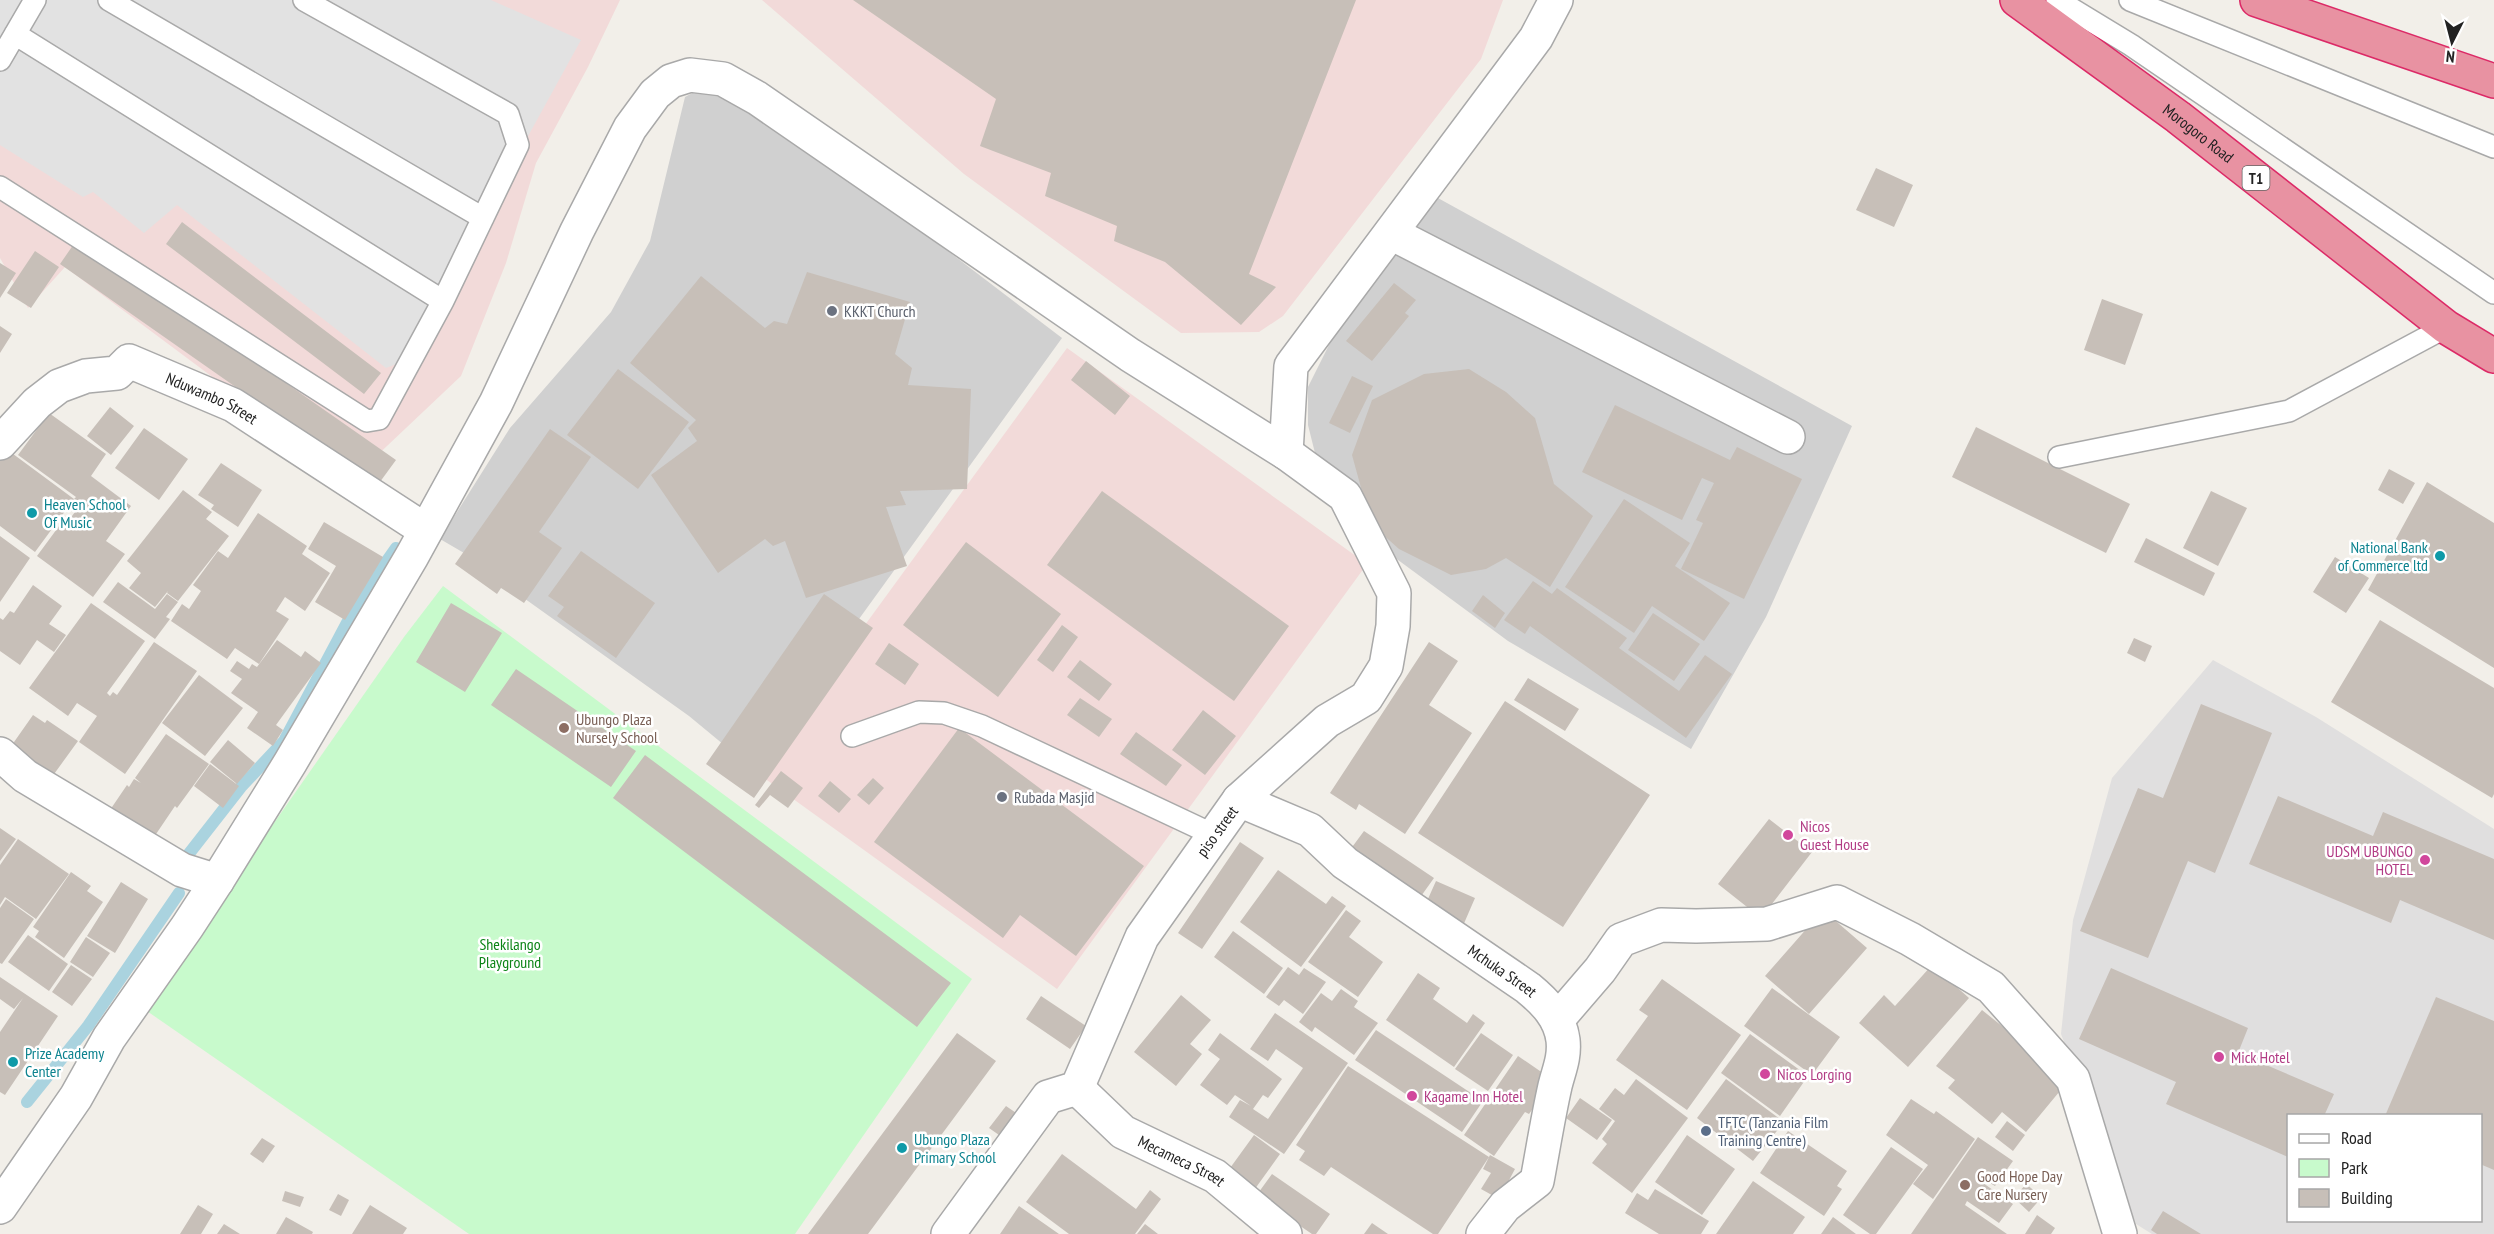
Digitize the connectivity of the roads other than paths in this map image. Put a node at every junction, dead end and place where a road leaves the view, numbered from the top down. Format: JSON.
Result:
{"nodes":[{"id":1,"x":35,"y":0,"type":"edge"},
{"id":2,"x":109,"y":0,"type":"edge"},
{"id":3,"x":304,"y":0,"type":"edge"},
{"id":4,"x":1556,"y":0,"type":"edge"},
{"id":5,"x":2017,"y":0,"type":"edge"},
{"id":6,"x":2057,"y":0,"type":"edge"},
{"id":7,"x":2130,"y":0,"type":"edge"},
{"id":8,"x":2257,"y":0,"type":"edge"},
{"id":9,"x":15,"y":34,"type":"junction"},
{"id":10,"x":0,"y":60,"type":"edge"},
{"id":11,"x":2494,"y":81,"type":"edge"},
{"id":12,"x":2494,"y":147,"type":"edge"},
{"id":13,"x":0,"y":187,"type":"edge"},
{"id":14,"x":483,"y":218,"type":"junction"},
{"id":15,"x":1390,"y":233,"type":"junction"},
{"id":16,"x":2494,"y":293,"type":"edge"},
{"id":17,"x":443,"y":301,"type":"junction"},
{"id":18,"x":2446,"y":327,"type":"junction"},
{"id":19,"x":2494,"y":356,"type":"edge"},
{"id":20,"x":1788,"y":436,"type":"dead end"},
{"id":21,"x":0,"y":444,"type":"edge"},
{"id":22,"x":1286,"y":453,"type":"junction"},
{"id":23,"x":2059,"y":457,"type":"dead end"},
{"id":24,"x":425,"y":530,"type":"junction"},
{"id":25,"x":852,"y":736,"type":"dead end"},
{"id":26,"x":0,"y":754,"type":"edge"},
{"id":27,"x":1239,"y":800,"type":"junction"},
{"id":28,"x":1214,"y":835,"type":"junction"},
{"id":29,"x":217,"y":881,"type":"junction"},
{"id":30,"x":1557,"y":1020,"type":"junction"},
{"id":31,"x":1077,"y":1088,"type":"junction"},
{"id":32,"x":0,"y":1207,"type":"edge"},
{"id":33,"x":948,"y":1234,"type":"edge"},
{"id":34,"x":1285,"y":1234,"type":"edge"},
{"id":35,"x":1483,"y":1234,"type":"edge"},
{"id":36,"x":2120,"y":1234,"type":"edge"}],
"edges":[{"from":1,"to":9,"type":"lane"},
{"from":2,"to":14,"type":"lane"},
{"from":3,"to":14,"type":"lane"},
{"from":4,"to":15,"type":"street"},
{"from":5,"to":18,"type":"highway","name":"Morogoro Road","number":"T1"},
{"from":6,"to":16,"type":"lane","name":"Morogoro Road"},
{"from":7,"to":12,"type":"lane"},
{"from":8,"to":11,"type":"highway"},
{"from":9,"to":10,"type":"lane"},
{"from":9,"to":17,"type":"lane"},
{"from":13,"to":17,"type":"lane"},
{"from":14,"to":17,"type":"lane"},
{"from":15,"to":20,"type":"street"},
{"from":15,"to":22,"type":"street"},
{"from":18,"to":19,"type":"highway","name":"Morogoro Road","number":"T1"},
{"from":18,"to":23,"type":"lane"},
{"from":21,"to":24,"type":"street","name":"Nduwambo Street"},
{"from":22,"to":24,"type":"street","name":"piso street"},
{"from":22,"to":27,"type":"street","name":"piso street"},
{"from":24,"to":29,"type":"street","name":"piso street"},
{"from":25,"to":28,"type":"lane"},
{"from":26,"to":29,"type":"street"},
{"from":27,"to":28,"type":"street","name":"piso street"},
{"from":27,"to":30,"type":"street","name":"Mchuka Street"},
{"from":28,"to":31,"type":"street","name":"piso street"},
{"from":29,"to":32,"type":"street","name":"piso street"},
{"from":30,"to":35,"type":"street","name":"Mchuka Street"},
{"from":30,"to":36,"type":"street"},
{"from":31,"to":33,"type":"street"},
{"from":31,"to":34,"type":"street","name":"Mecameca Street"}]}
